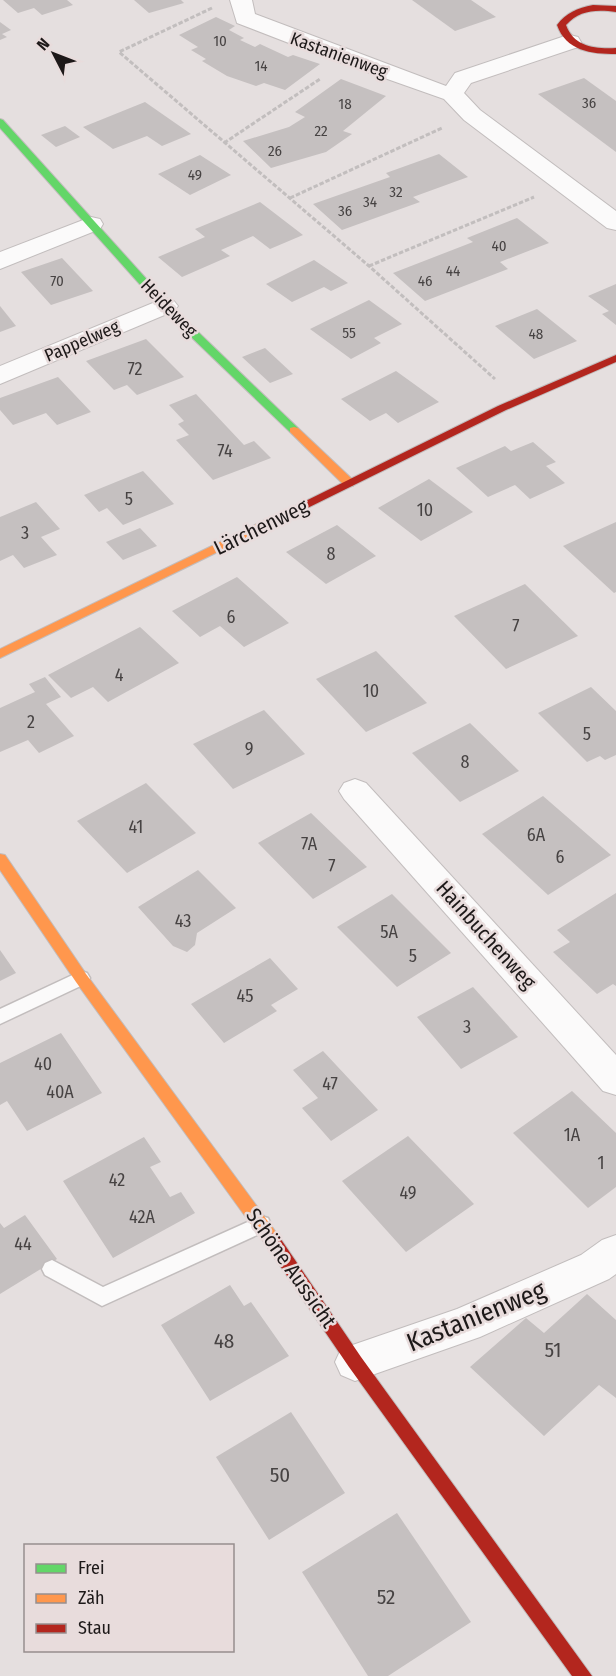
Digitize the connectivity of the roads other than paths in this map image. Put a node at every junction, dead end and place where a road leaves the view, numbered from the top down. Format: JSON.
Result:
{"nodes":[{"id":1,"x":241,"y":0,"type":"edge"},
{"id":2,"x":561,"y":0,"type":"edge"},
{"id":3,"x":616,"y":9,"type":"edge"},
{"id":4,"x":578,"y":11,"type":"junction"},
{"id":5,"x":570,"y":42,"type":"junction"},
{"id":6,"x":616,"y":51,"type":"edge"},
{"id":7,"x":452,"y":94,"type":"junction"},
{"id":8,"x":0,"y":122,"type":"edge"},
{"id":9,"x":616,"y":223,"type":"edge"},
{"id":10,"x":91,"y":224,"type":"junction"},
{"id":11,"x":0,"y":261,"type":"edge"},
{"id":12,"x":165,"y":306,"type":"junction"},
{"id":13,"x":616,"y":358,"type":"edge"},
{"id":14,"x":0,"y":376,"type":"edge"},
{"id":15,"x":349,"y":483,"type":"junction"},
{"id":16,"x":0,"y":654,"type":"edge"},
{"id":17,"x":355,"y":791,"type":"dead end"},
{"id":18,"x":0,"y":860,"type":"edge"},
{"id":19,"x":81,"y":978,"type":"junction"},
{"id":20,"x":0,"y":1017,"type":"edge"},
{"id":21,"x":616,"y":1080,"type":"edge"},
{"id":22,"x":261,"y":1224,"type":"junction"},
{"id":23,"x":52,"y":1269,"type":"dead end"},
{"id":24,"x":609,"y":1269,"type":"edge"},
{"id":25,"x":355,"y":1362,"type":"junction"},
{"id":26,"x":583,"y":1676,"type":"edge"}],
"edges":[{"from":1,"to":7,"type":"street","name":"Kastanienweg"},
{"from":2,"to":4,"type":"street"},
{"from":3,"to":4,"type":"street"},
{"from":4,"to":5,"type":"street"},
{"from":5,"to":6,"type":"street"},
{"from":5,"to":7,"type":"street"},
{"from":7,"to":9,"type":"street"},
{"from":8,"to":10,"type":"street","name":"Heideweg"},
{"from":10,"to":11,"type":"street"},
{"from":10,"to":12,"type":"street","name":"Heideweg"},
{"from":12,"to":14,"type":"street","name":"Pappelweg"},
{"from":12,"to":15,"type":"street","name":"Heideweg"},
{"from":13,"to":15,"type":"street","name":"Lärchenweg"},
{"from":15,"to":16,"type":"street","name":"Lärchenweg"},
{"from":17,"to":21,"type":"street","name":"Hainbuchenweg"},
{"from":18,"to":19,"type":"street","name":"Schöne Aussicht"},
{"from":19,"to":20,"type":"lane"},
{"from":19,"to":22,"type":"street","name":"Schöne Aussicht"},
{"from":22,"to":23,"type":"lane"},
{"from":22,"to":25,"type":"street","name":"Schöne Aussicht"},
{"from":24,"to":25,"type":"street","name":"Kastanienweg"},
{"from":25,"to":26,"type":"street","name":"Schöne Aussicht"}]}
